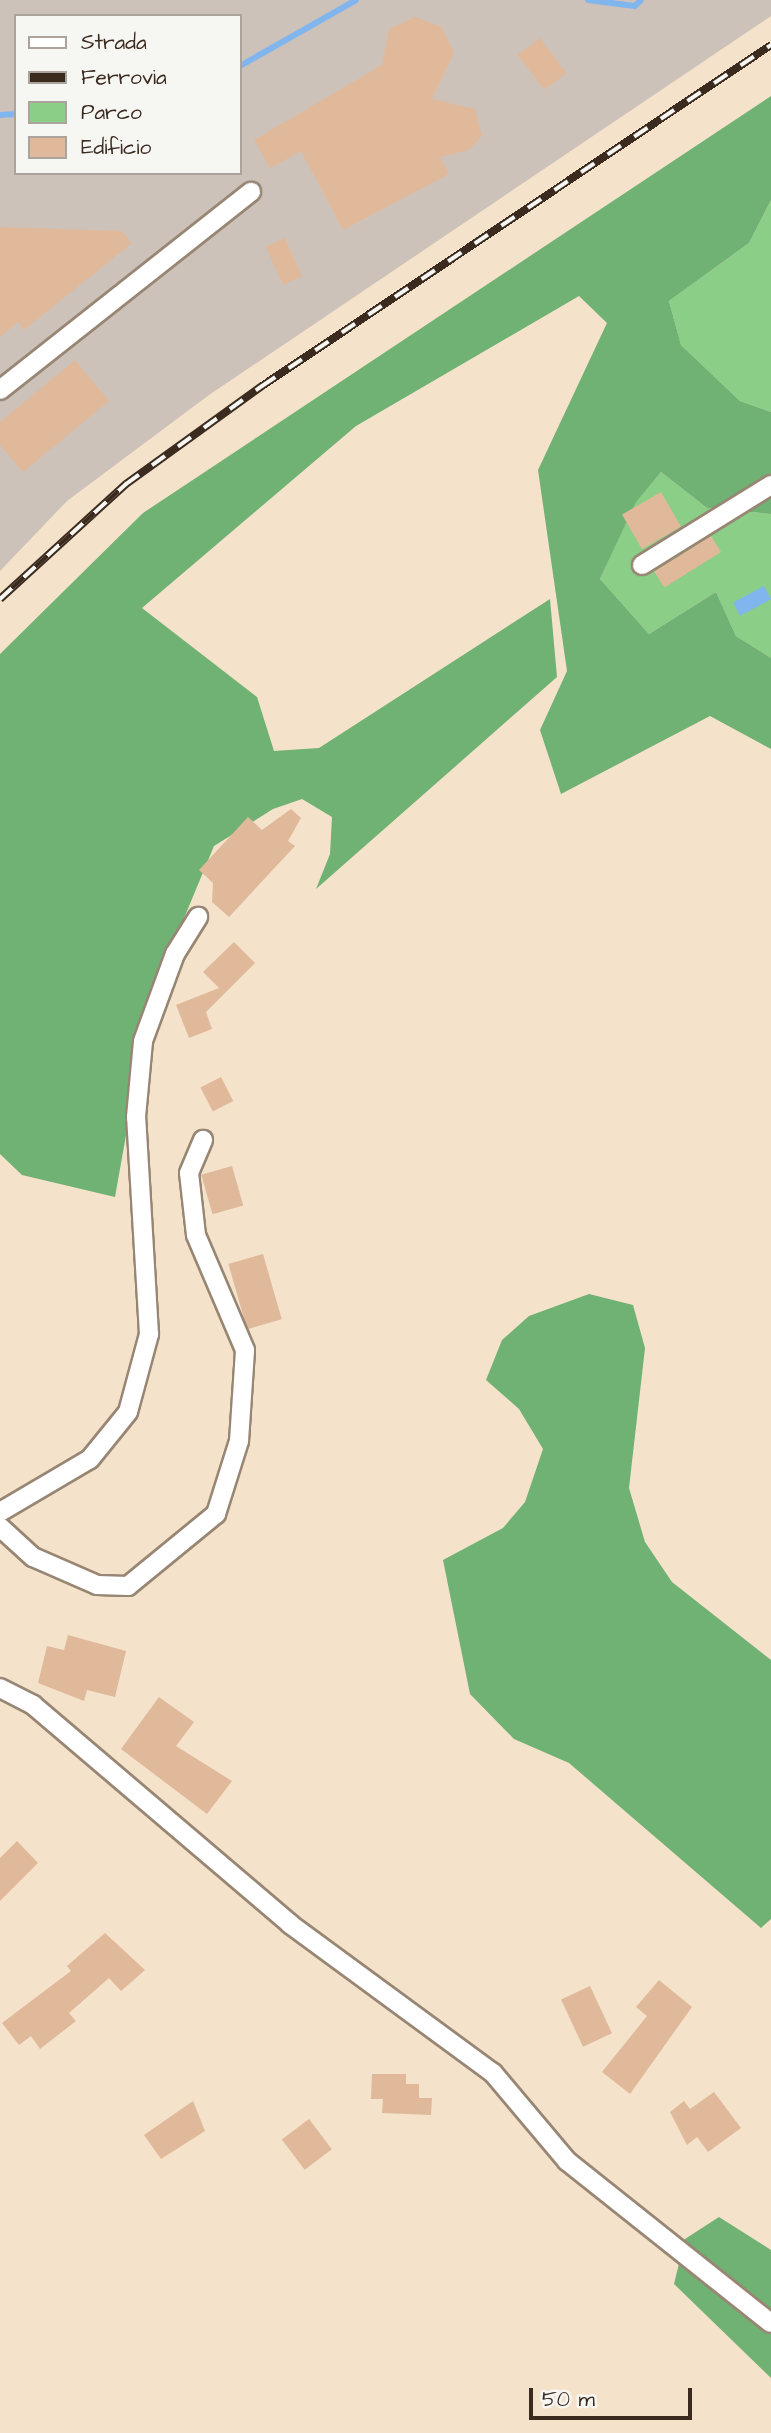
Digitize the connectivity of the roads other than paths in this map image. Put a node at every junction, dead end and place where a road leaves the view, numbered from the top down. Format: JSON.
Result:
{"nodes":[{"id":1,"x":251,"y":192,"type":"dead end"},
{"id":2,"x":0,"y":390,"type":"edge"},
{"id":3,"x":771,"y":485,"type":"edge"},
{"id":4,"x":642,"y":565,"type":"dead end"},
{"id":5,"x":198,"y":917,"type":"dead end"},
{"id":6,"x":203,"y":1140,"type":"dead end"},
{"id":7,"x":0,"y":1512,"type":"edge"},
{"id":8,"x":0,"y":1527,"type":"edge"},
{"id":9,"x":0,"y":1688,"type":"edge"},
{"id":10,"x":771,"y":2323,"type":"edge"}],
"edges":[{"from":1,"to":2,"type":"street"},
{"from":3,"to":4,"type":"street"},
{"from":5,"to":7,"type":"street"},
{"from":6,"to":8,"type":"street"},
{"from":9,"to":10,"type":"street"}]}
